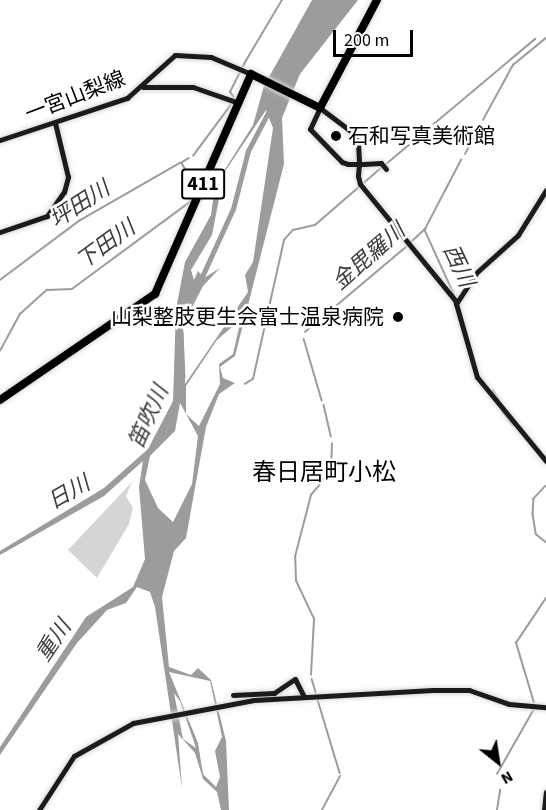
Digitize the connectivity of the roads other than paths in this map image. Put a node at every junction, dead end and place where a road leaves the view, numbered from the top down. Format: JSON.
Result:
{"nodes":[{"id":1,"x":377,"y":0,"type":"edge"},
{"id":2,"x":251,"y":74,"type":"junction"},
{"id":3,"x":143,"y":87,"type":"junction"},
{"id":4,"x":235,"y":102,"type":"junction"},
{"id":5,"x":318,"y":107,"type":"junction"},
{"id":6,"x":55,"y":123,"type":"junction"},
{"id":7,"x":0,"y":140,"type":"edge"},
{"id":8,"x":358,"y":164,"type":"junction"},
{"id":9,"x":385,"y":167,"type":"dead end"},
{"id":10,"x":546,"y":190,"type":"edge"},
{"id":11,"x":0,"y":232,"type":"edge"},
{"id":12,"x":457,"y":302,"type":"junction"},
{"id":13,"x":0,"y":400,"type":"edge"},
{"id":14,"x":546,"y":461,"type":"edge"},
{"id":15,"x":232,"y":695,"type":"dead end"},
{"id":16,"x":304,"y":697,"type":"junction"},
{"id":17,"x":546,"y":707,"type":"edge"},
{"id":18,"x":546,"y":792,"type":"edge"},
{"id":19,"x":39,"y":810,"type":"edge"},
{"id":20,"x":544,"y":810,"type":"edge"}],
"edges":[{"from":1,"to":5,"type":"highway"},
{"from":2,"to":3,"type":"main road","name":"一宮山梨線"},
{"from":2,"to":4,"type":"highway","number":"411"},
{"from":2,"to":5,"type":"highway"},
{"from":3,"to":4,"type":"main road"},
{"from":3,"to":6,"type":"main road","name":"一宮山梨線"},
{"from":4,"to":13,"type":"highway","number":"411"},
{"from":5,"to":8,"type":"main road"},
{"from":5,"to":8,"type":"main road"},
{"from":6,"to":7,"type":"main road","name":"一宮山梨線"},
{"from":6,"to":11,"type":"main road"},
{"from":8,"to":9,"type":"main road"},
{"from":8,"to":12,"type":"main road"},
{"from":10,"to":12,"type":"main road"},
{"from":12,"to":14,"type":"main road"},
{"from":15,"to":16,"type":"main road"},
{"from":16,"to":17,"type":"main road"},
{"from":16,"to":19,"type":"main road"},
{"from":18,"to":20,"type":"main road"}]}
